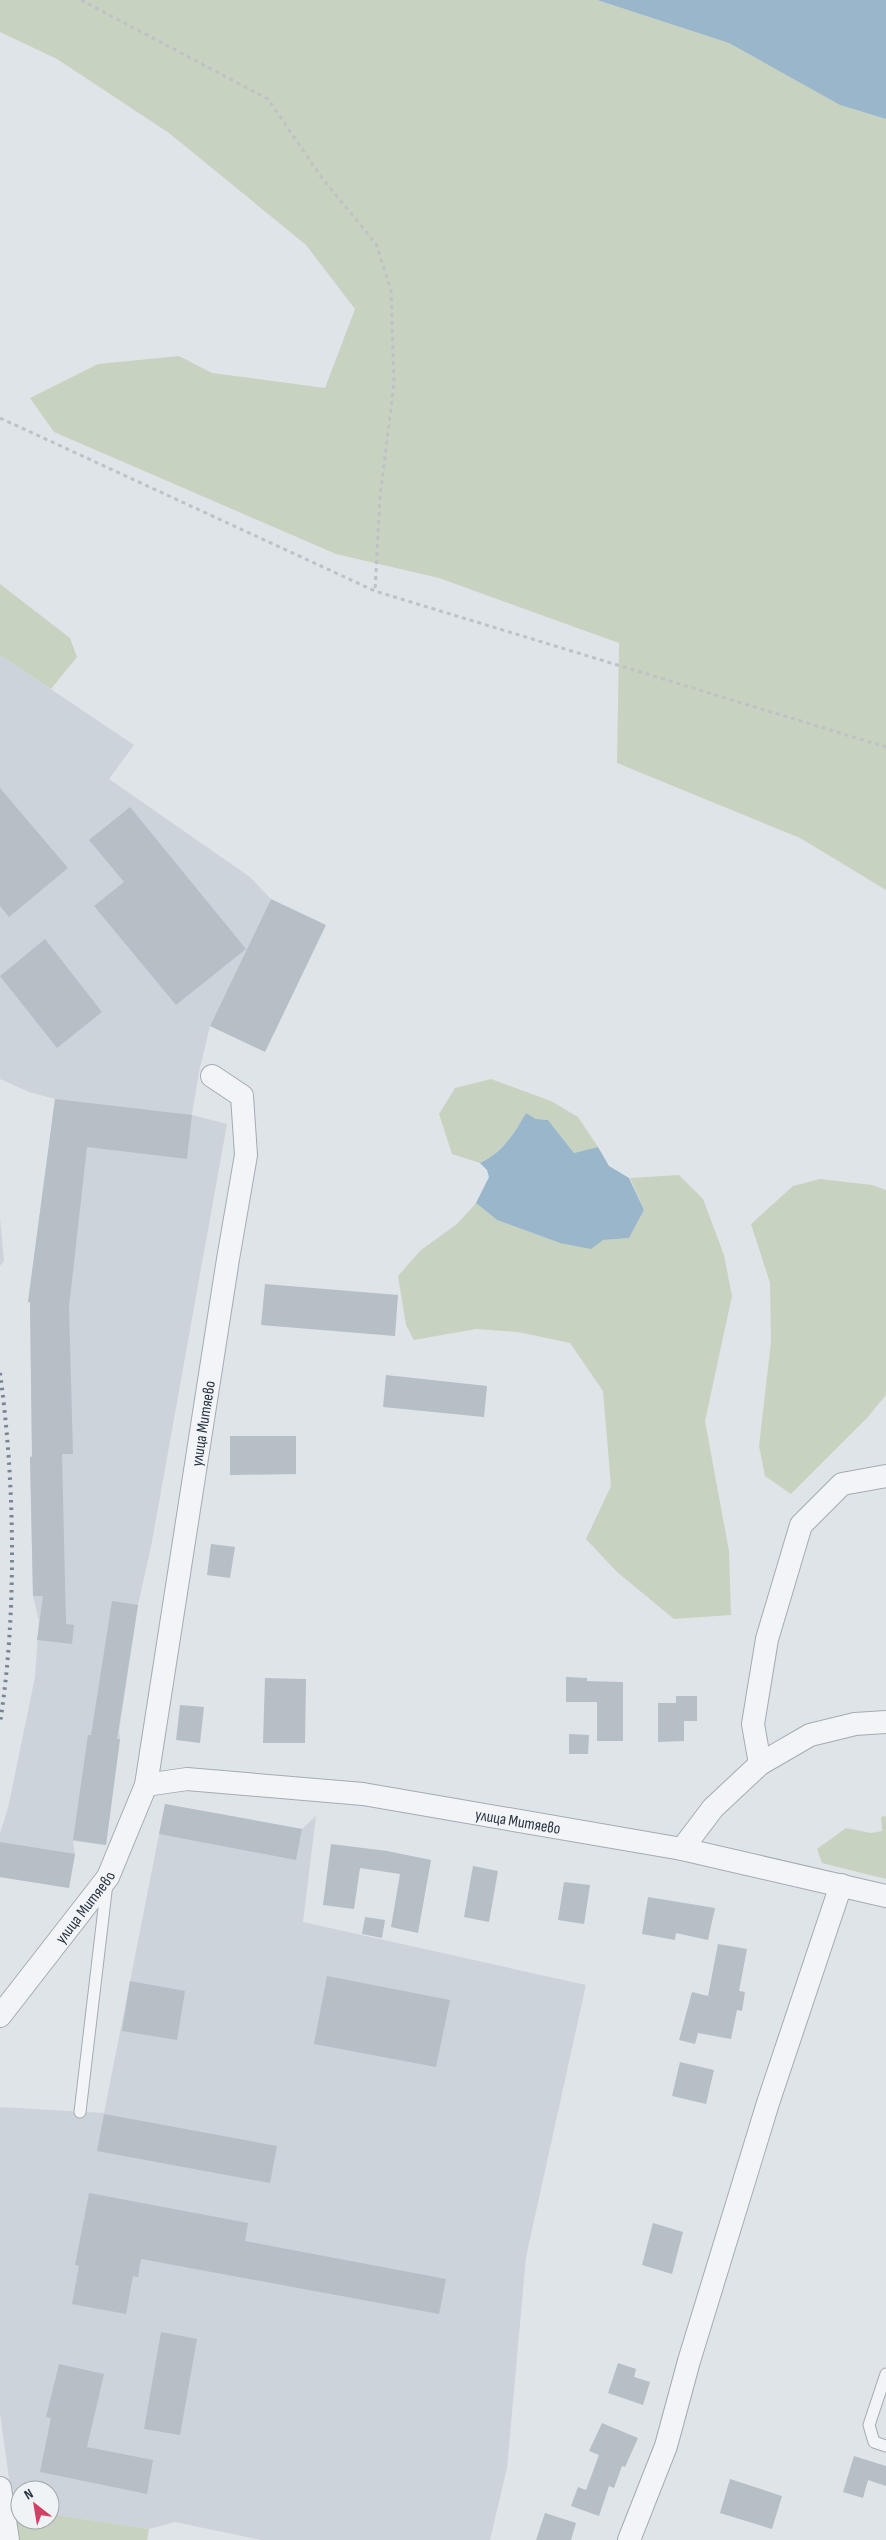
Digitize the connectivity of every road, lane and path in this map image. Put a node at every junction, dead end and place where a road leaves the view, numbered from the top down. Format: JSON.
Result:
{"nodes":[{"id":1,"x":81,"y":0,"type":"edge"},
{"id":2,"x":0,"y":418,"type":"edge"},
{"id":3,"x":374,"y":591,"type":"junction"},
{"id":4,"x":886,"y":747,"type":"edge"},
{"id":5,"x":212,"y":1076,"type":"dead end"},
{"id":6,"x":886,"y":1476,"type":"edge"},
{"id":7,"x":886,"y":1722,"type":"edge"},
{"id":8,"x":760,"y":1764,"type":"junction"},
{"id":9,"x":146,"y":1785,"type":"junction"},
{"id":10,"x":682,"y":1849,"type":"junction"},
{"id":11,"x":108,"y":1876,"type":"junction"},
{"id":12,"x":841,"y":1885,"type":"junction"},
{"id":13,"x":886,"y":1896,"type":"edge"},
{"id":14,"x":0,"y":2016,"type":"edge"},
{"id":15,"x":80,"y":2112,"type":"dead end"},
{"id":16,"x":886,"y":2374,"type":"edge"},
{"id":17,"x":886,"y":2446,"type":"edge"},
{"id":18,"x":0,"y":2488,"type":"edge"},
{"id":19,"x":8,"y":2540,"type":"edge"},
{"id":20,"x":630,"y":2540,"type":"edge"}],
"edges":[{"from":1,"to":3,"type":"path"},
{"from":2,"to":3,"type":"path"},
{"from":3,"to":4,"type":"path"},
{"from":5,"to":9,"type":"street","name":"улица Митяево"},
{"from":6,"to":8,"type":"street"},
{"from":7,"to":8,"type":"street"},
{"from":8,"to":10,"type":"street"},
{"from":9,"to":10,"type":"street","name":"улица Митяево"},
{"from":9,"to":11,"type":"street","name":"улица Митяево"},
{"from":10,"to":12,"type":"street","name":"улица Митяево"},
{"from":11,"to":14,"type":"street","name":"улица Митяево"},
{"from":11,"to":15,"type":"lane"},
{"from":12,"to":13,"type":"street","name":"улица Митяево"},
{"from":12,"to":20,"type":"street"},
{"from":16,"to":17,"type":"lane"},
{"from":18,"to":19,"type":"street"}]}
